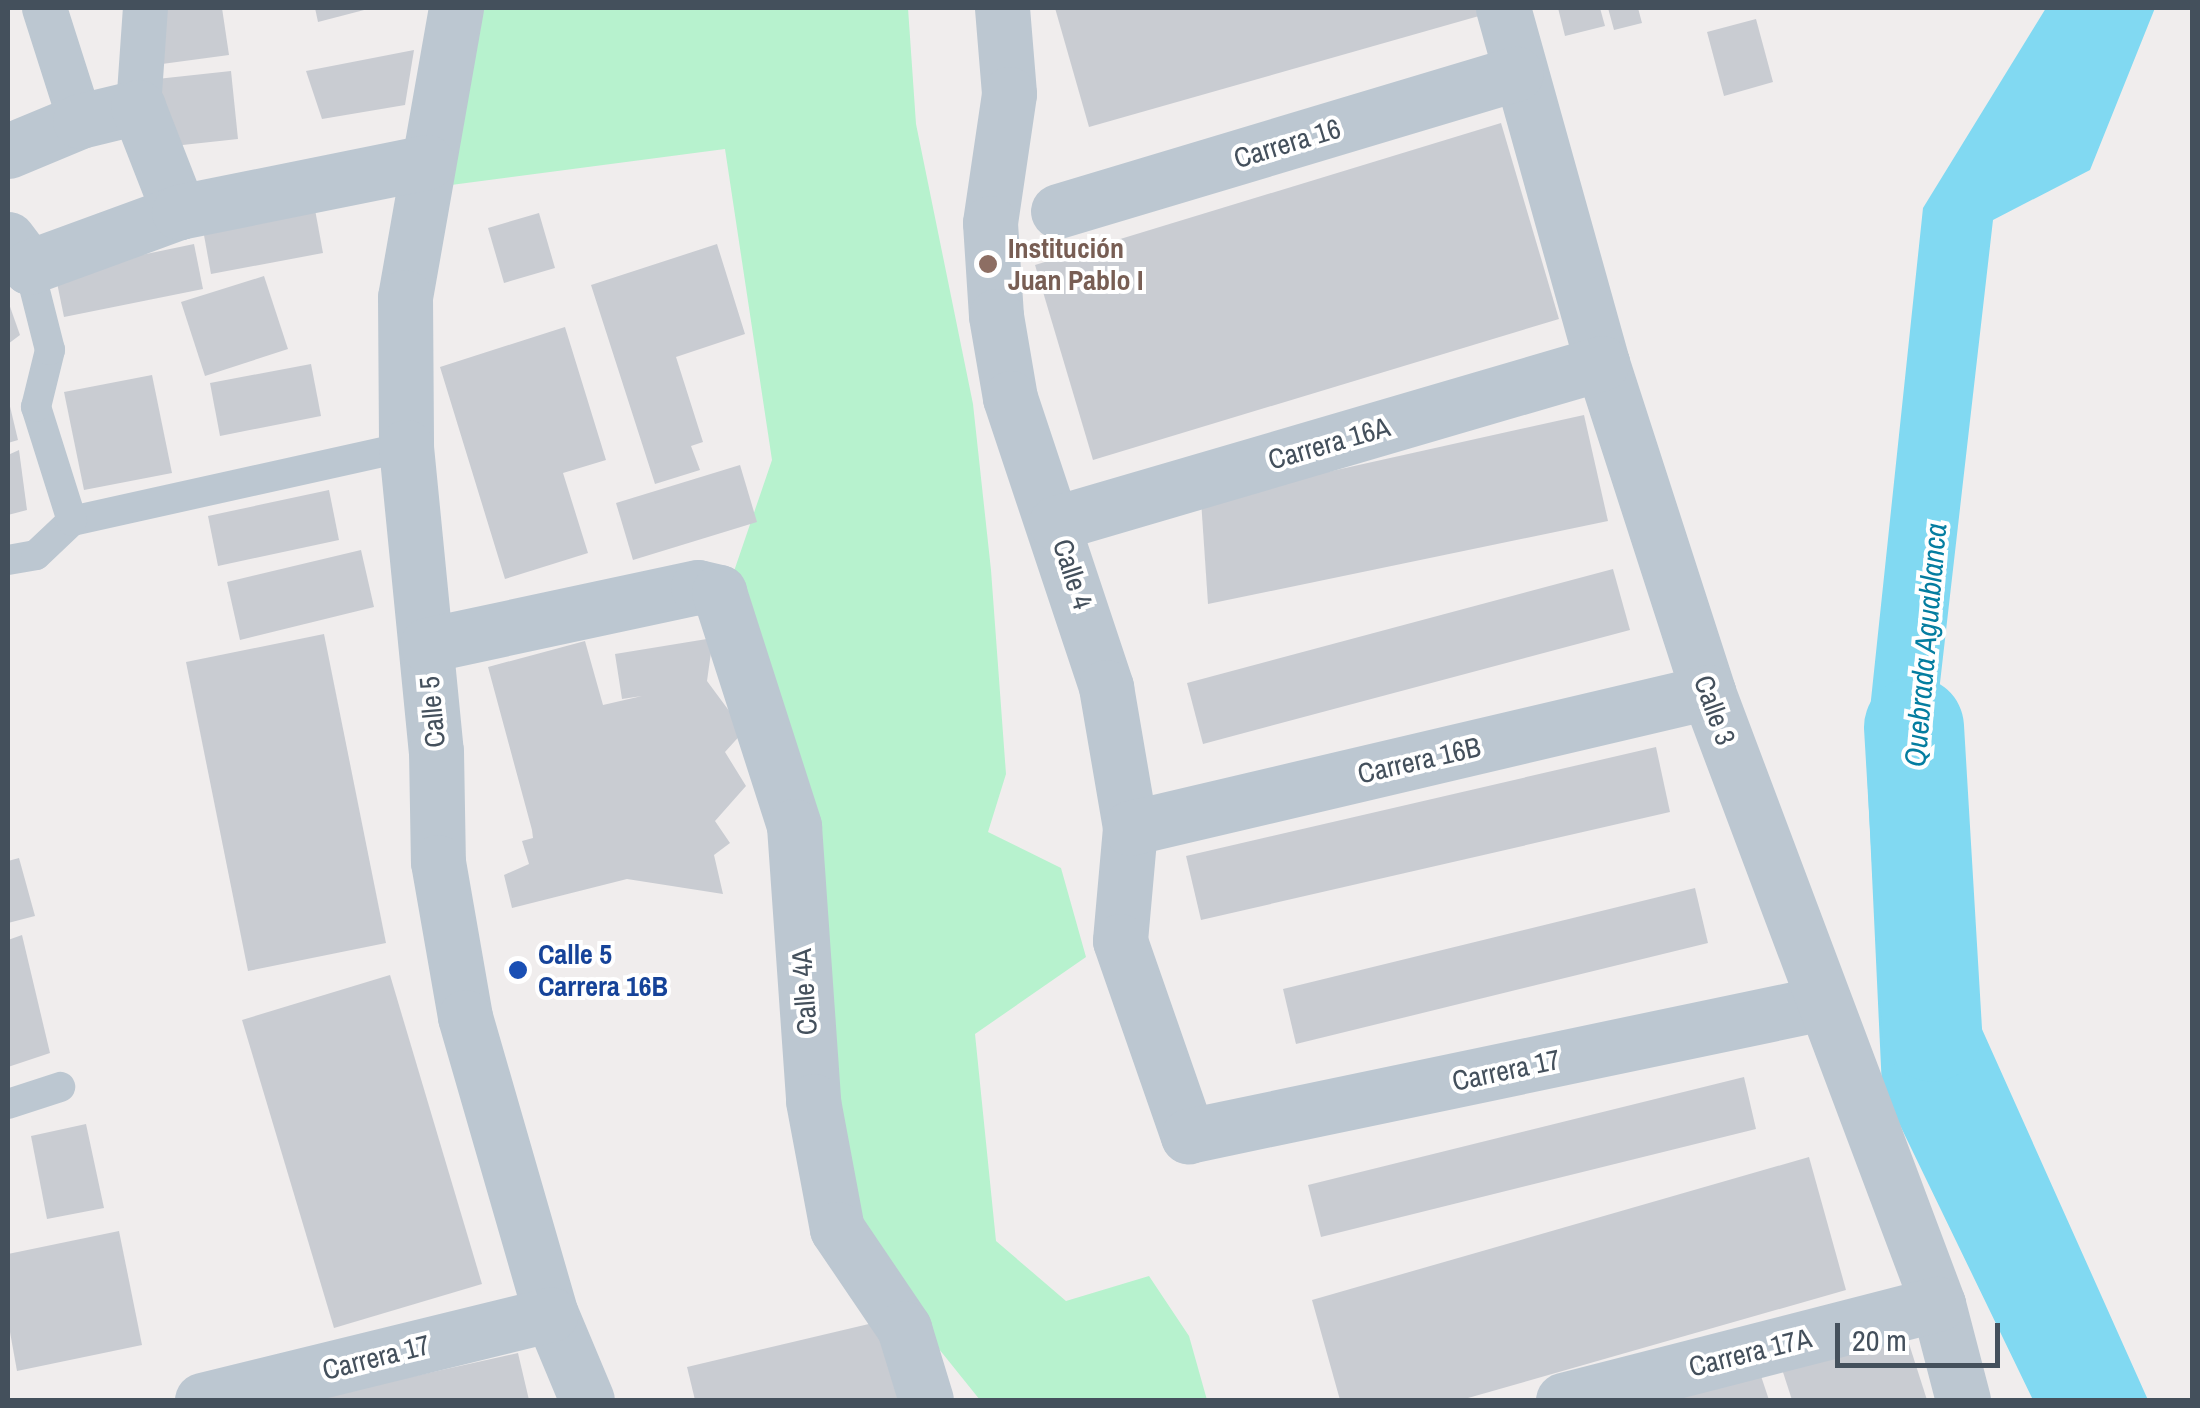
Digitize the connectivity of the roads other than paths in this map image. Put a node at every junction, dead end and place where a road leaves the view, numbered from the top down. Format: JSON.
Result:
{"nodes":[{"id":1,"x":44,"y":8,"type":"edge"},
{"id":2,"x":144,"y":8,"type":"edge"},
{"id":3,"x":456,"y":8,"type":"edge"},
{"id":4,"x":1002,"y":8,"type":"edge"},
{"id":5,"x":1502,"y":8,"type":"edge"},
{"id":6,"x":1516,"y":74,"type":"junction"},
{"id":7,"x":138,"y":107,"type":"junction"},
{"id":8,"x":80,"y":121,"type":"junction"},
{"id":9,"x":8,"y":151,"type":"edge"},
{"id":10,"x":427,"y":162,"type":"junction"},
{"id":11,"x":1058,"y":211,"type":"dead end"},
{"id":12,"x":179,"y":212,"type":"junction"},
{"id":13,"x":14,"y":241,"type":"edge"},
{"id":14,"x":1602,"y":364,"type":"junction"},
{"id":15,"x":406,"y":447,"type":"junction"},
{"id":16,"x":72,"y":521,"type":"junction"},
{"id":17,"x":1056,"y":523,"type":"junction"},
{"id":18,"x":8,"y":560,"type":"edge"},
{"id":19,"x":427,"y":645,"type":"junction"},
{"id":20,"x":1708,"y":692,"type":"junction"},
{"id":21,"x":1130,"y":828,"type":"junction"},
{"id":22,"x":1823,"y":1003,"type":"junction"},
{"id":23,"x":60,"y":1088,"type":"dead end"},
{"id":24,"x":8,"y":1104,"type":"edge"},
{"id":25,"x":1188,"y":1136,"type":"joint"},
{"id":26,"x":1938,"y":1304,"type":"junction"},
{"id":27,"x":551,"y":1314,"type":"junction"},
{"id":28,"x":202,"y":1400,"type":"edge"},
{"id":29,"x":587,"y":1400,"type":"edge"},
{"id":30,"x":926,"y":1400,"type":"edge"},
{"id":31,"x":1562,"y":1400,"type":"edge"},
{"id":32,"x":1963,"y":1400,"type":"edge"}],
"edges":[{"from":1,"to":8,"type":"street"},
{"from":2,"to":7,"type":"street"},
{"from":3,"to":10,"type":"street","name":"Calle 5"},
{"from":4,"to":17,"type":"street","name":"Calle 4"},
{"from":5,"to":6,"type":"street","name":"Calle 3"},
{"from":6,"to":11,"type":"street","name":"Carrera 16"},
{"from":6,"to":14,"type":"street","name":"Calle 3"},
{"from":7,"to":8,"type":"street"},
{"from":7,"to":12,"type":"street"},
{"from":8,"to":9,"type":"street"},
{"from":10,"to":12,"type":"street"},
{"from":10,"to":15,"type":"street","name":"Calle 5"},
{"from":12,"to":13,"type":"street"},
{"from":13,"to":16,"type":"lane"},
{"from":14,"to":17,"type":"street","name":"Carrera 16A"},
{"from":14,"to":20,"type":"street","name":"Calle 3"},
{"from":15,"to":16,"type":"lane"},
{"from":15,"to":19,"type":"street","name":"Calle 5"},
{"from":16,"to":18,"type":"lane"},
{"from":17,"to":21,"type":"street","name":"Calle 4"},
{"from":19,"to":27,"type":"street","name":"Calle 5"},
{"from":19,"to":30,"type":"street","name":"Calle 4A"},
{"from":20,"to":21,"type":"street","name":"Carrera 16B"},
{"from":20,"to":22,"type":"street","name":"Calle 3"},
{"from":21,"to":25,"type":"street","name":"Calle 4"},
{"from":22,"to":25,"type":"street","name":"Carrera 17"},
{"from":22,"to":26,"type":"street","name":"Calle 3"},
{"from":23,"to":24,"type":"lane"},
{"from":26,"to":31,"type":"street","name":"Carrera 17A"},
{"from":26,"to":32,"type":"street","name":"Calle 3"},
{"from":27,"to":28,"type":"street","name":"Carrera 17"},
{"from":27,"to":29,"type":"street","name":"Calle 5"}]}
